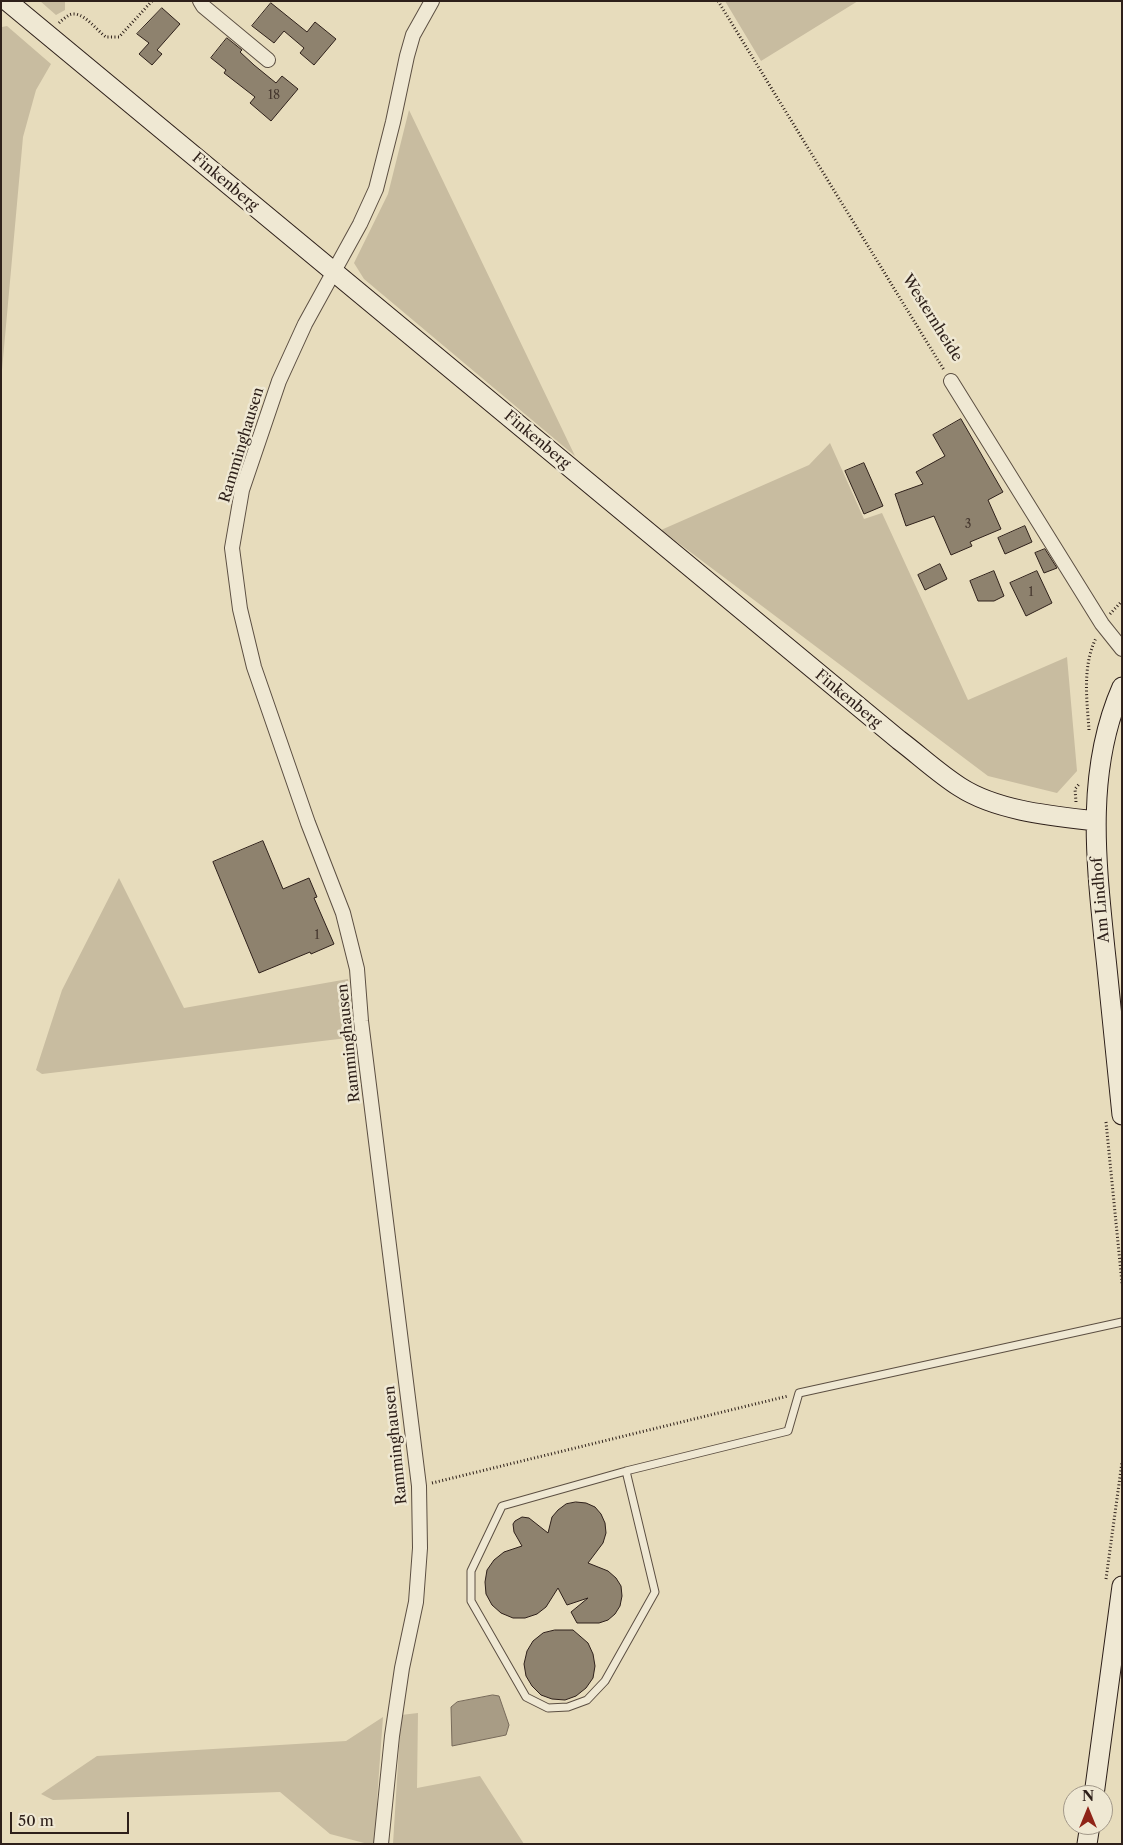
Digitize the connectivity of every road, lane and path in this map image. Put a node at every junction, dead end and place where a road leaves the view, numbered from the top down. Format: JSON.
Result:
{"nodes":[{"id":1,"x":7,"y":1,"type":"edge"},
{"id":2,"x":152,"y":1,"type":"edge"},
{"id":3,"x":200,"y":1,"type":"edge"},
{"id":4,"x":432,"y":1,"type":"edge"},
{"id":5,"x":718,"y":1,"type":"edge"},
{"id":6,"x":50,"y":28,"type":"junction"},
{"id":7,"x":268,"y":60,"type":"dead end"},
{"id":8,"x":333,"y":271,"type":"junction"},
{"id":9,"x":951,"y":381,"type":"joint"},
{"id":10,"x":1122,"y":601,"type":"edge"},
{"id":11,"x":1102,"y":624,"type":"junction"},
{"id":12,"x":1122,"y":649,"type":"edge"},
{"id":13,"x":1122,"y":687,"type":"edge"},
{"id":14,"x":1090,"y":739,"type":"dead end"},
{"id":15,"x":1083,"y":780,"type":"dead end"},
{"id":16,"x":1087,"y":820,"type":"junction"},
{"id":17,"x":1122,"y":1114,"type":"edge"},
{"id":18,"x":1122,"y":1322,"type":"edge"},
{"id":19,"x":799,"y":1393,"type":"junction"},
{"id":20,"x":626,"y":1471,"type":"junction"},
{"id":21,"x":419,"y":1486,"type":"junction"},
{"id":22,"x":1122,"y":1586,"type":"edge"},
{"id":23,"x":1095,"y":1785,"type":"edge"},
{"id":24,"x":381,"y":1844,"type":"edge"}],
"edges":[{"from":1,"to":6,"type":"street","name":"Finkenberg"},
{"from":2,"to":6,"type":"path"},
{"from":3,"to":7,"type":"street"},
{"from":4,"to":8,"type":"street","name":"Ramminghausen"},
{"from":5,"to":9,"type":"path","name":"Westernheide"},
{"from":6,"to":8,"type":"street","name":"Finkenberg"},
{"from":8,"to":16,"type":"street","name":"Finkenberg"},
{"from":8,"to":21,"type":"street","name":"Ramminghausen"},
{"from":9,"to":11,"type":"street","name":"Westernheide"},
{"from":10,"to":11,"type":"path"},
{"from":11,"to":12,"type":"street","name":"Westernheide"},
{"from":11,"to":14,"type":"path"},
{"from":13,"to":16,"type":"street","name":"Am Lindhof"},
{"from":15,"to":16,"type":"path"},
{"from":16,"to":17,"type":"street","name":"Am Lindhof"},
{"from":18,"to":19,"type":"lane"},
{"from":19,"to":20,"type":"lane"},
{"from":19,"to":21,"type":"path"},
{"from":20,"to":20,"type":"lane"},
{"from":21,"to":24,"type":"street","name":"Ramminghausen"},
{"from":22,"to":23,"type":"street"}]}
